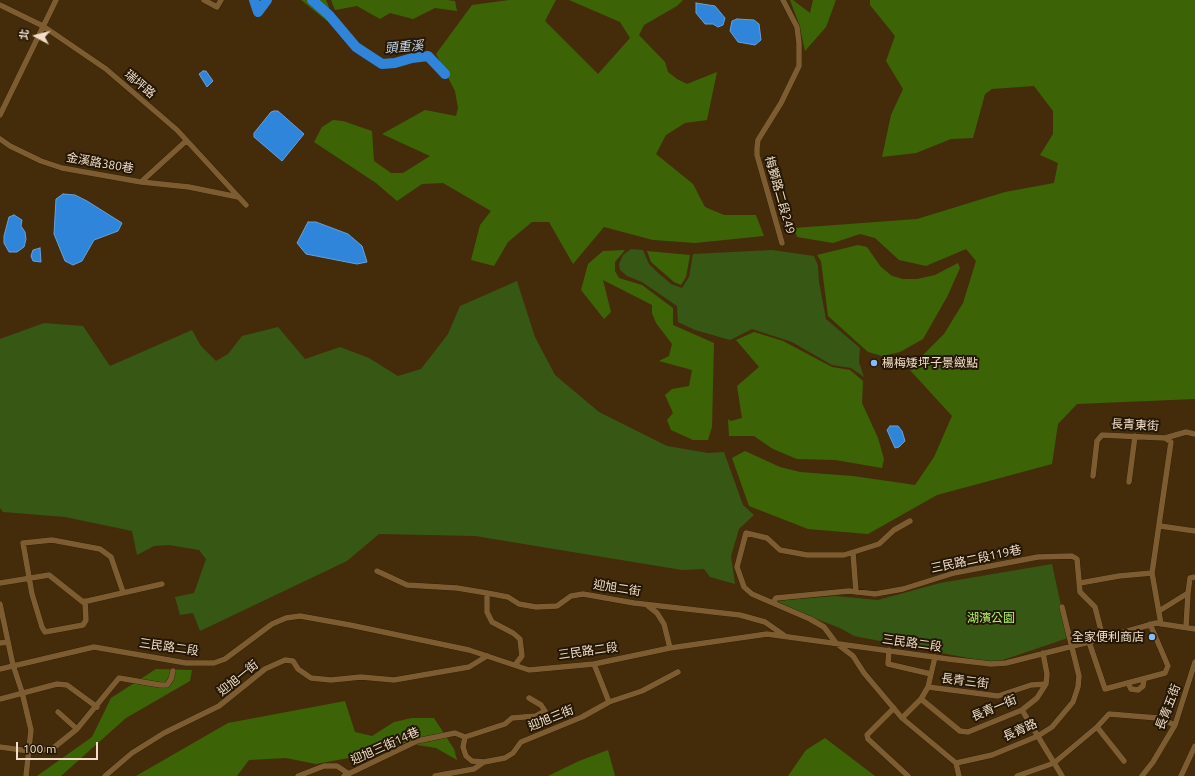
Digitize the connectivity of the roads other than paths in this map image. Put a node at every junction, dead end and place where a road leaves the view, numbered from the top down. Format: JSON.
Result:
{"nodes":[{"id":1,"x":56,"y":0,"type":"edge"},
{"id":2,"x":204,"y":0,"type":"edge"},
{"id":3,"x":221,"y":0,"type":"edge"},
{"id":4,"x":782,"y":0,"type":"edge"},
{"id":5,"x":0,"y":5,"type":"edge"},
{"id":6,"x":43,"y":26,"type":"junction"},
{"id":7,"x":0,"y":115,"type":"edge"},
{"id":8,"x":0,"y":139,"type":"edge"},
{"id":9,"x":186,"y":141,"type":"junction"},
{"id":10,"x":141,"y":182,"type":"junction"},
{"id":11,"x":238,"y":197,"type":"junction"},
{"id":12,"x":246,"y":205,"type":"dead end"},
{"id":13,"x":782,"y":243,"type":"dead end"},
{"id":14,"x":1195,"y":434,"type":"edge"},
{"id":15,"x":1135,"y":436,"type":"junction"},
{"id":16,"x":1165,"y":438,"type":"junction"},
{"id":17,"x":1093,"y":476,"type":"dead end"},
{"id":18,"x":1129,"y":482,"type":"dead end"},
{"id":19,"x":910,"y":521,"type":"dead end"},
{"id":20,"x":1160,"y":526,"type":"junction"},
{"id":21,"x":1195,"y":531,"type":"edge"},
{"id":22,"x":853,"y":553,"type":"junction"},
{"id":23,"x":377,"y":571,"type":"dead end"},
{"id":24,"x":1152,"y":573,"type":"junction"},
{"id":25,"x":30,"y":578,"type":"junction"},
{"id":26,"x":1193,"y":578,"type":"edge"},
{"id":27,"x":0,"y":583,"type":"edge"},
{"id":28,"x":1080,"y":583,"type":"junction"},
{"id":29,"x":162,"y":584,"type":"dead end"},
{"id":30,"x":123,"y":592,"type":"junction"},
{"id":31,"x":856,"y":592,"type":"junction"},
{"id":32,"x":487,"y":593,"type":"junction"},
{"id":33,"x":1188,"y":593,"type":"junction"},
{"id":34,"x":85,"y":601,"type":"junction"},
{"id":35,"x":773,"y":603,"type":"junction"},
{"id":36,"x":0,"y":604,"type":"edge"},
{"id":37,"x":645,"y":604,"type":"junction"},
{"id":38,"x":1062,"y":608,"type":"dead end"},
{"id":39,"x":1159,"y":611,"type":"junction"},
{"id":40,"x":1150,"y":624,"type":"junction"},
{"id":41,"x":1161,"y":624,"type":"junction"},
{"id":42,"x":1186,"y":627,"type":"junction"},
{"id":43,"x":1195,"y":629,"type":"edge"},
{"id":44,"x":786,"y":636,"type":"junction"},
{"id":45,"x":1103,"y":638,"type":"junction"},
{"id":46,"x":8,"y":642,"type":"junction"},
{"id":47,"x":1089,"y":642,"type":"junction"},
{"id":48,"x":0,"y":643,"type":"edge"},
{"id":49,"x":836,"y":643,"type":"junction"},
{"id":50,"x":1073,"y":646,"type":"junction"},
{"id":51,"x":670,"y":648,"type":"junction"},
{"id":52,"x":889,"y":650,"type":"junction"},
{"id":53,"x":1043,"y":653,"type":"junction"},
{"id":54,"x":487,"y":656,"type":"junction"},
{"id":55,"x":935,"y":657,"type":"junction"},
{"id":56,"x":1195,"y":662,"type":"edge"},
{"id":57,"x":594,"y":664,"type":"junction"},
{"id":58,"x":13,"y":665,"type":"junction"},
{"id":59,"x":515,"y":665,"type":"junction"},
{"id":60,"x":0,"y":670,"type":"edge"},
{"id":61,"x":173,"y":671,"type":"dead end"},
{"id":62,"x":678,"y":672,"type":"dead end"},
{"id":63,"x":931,"y":674,"type":"junction"},
{"id":64,"x":1144,"y":679,"type":"junction"},
{"id":65,"x":1128,"y":683,"type":"junction"},
{"id":66,"x":1046,"y":684,"type":"junction"},
{"id":67,"x":928,"y":687,"type":"junction"},
{"id":68,"x":22,"y":692,"type":"junction"},
{"id":69,"x":528,"y":698,"type":"dead end"},
{"id":70,"x":921,"y":699,"type":"junction"},
{"id":71,"x":0,"y":700,"type":"edge"},
{"id":72,"x":609,"y":702,"type":"junction"},
{"id":73,"x":97,"y":707,"type":"junction"},
{"id":74,"x":894,"y":708,"type":"junction"},
{"id":75,"x":1022,"y":710,"type":"junction"},
{"id":76,"x":58,"y":712,"type":"dead end"},
{"id":77,"x":902,"y":718,"type":"junction"},
{"id":78,"x":1175,"y":725,"type":"junction"},
{"id":79,"x":1097,"y":726,"type":"junction"},
{"id":80,"x":77,"y":729,"type":"junction"},
{"id":81,"x":1038,"y":736,"type":"junction"},
{"id":82,"x":465,"y":737,"type":"junction"},
{"id":83,"x":1195,"y":746,"type":"edge"},
{"id":84,"x":0,"y":747,"type":"edge"},
{"id":85,"x":29,"y":751,"type":"junction"},
{"id":86,"x":484,"y":762,"type":"junction"},
{"id":87,"x":1054,"y":762,"type":"junction"},
{"id":88,"x":1124,"y":762,"type":"dead end"},
{"id":89,"x":956,"y":763,"type":"junction"},
{"id":90,"x":1029,"y":774,"type":"edge"},
{"id":91,"x":346,"y":775,"type":"edge"},
{"id":92,"x":26,"y":776,"type":"edge"},
{"id":93,"x":105,"y":776,"type":"edge"},
{"id":94,"x":298,"y":776,"type":"edge"},
{"id":95,"x":435,"y":776,"type":"edge"},
{"id":96,"x":908,"y":776,"type":"edge"},
{"id":97,"x":959,"y":776,"type":"edge"},
{"id":98,"x":1017,"y":776,"type":"edge"},
{"id":99,"x":1062,"y":776,"type":"edge"},
{"id":100,"x":1142,"y":776,"type":"edge"},
{"id":101,"x":1181,"y":776,"type":"edge"}],
"edges":[{"from":1,"to":6,"type":"street"},
{"from":2,"to":3,"type":"street"},
{"from":4,"to":13,"type":"street","name":"梅獅路二段249"},
{"from":5,"to":6,"type":"street","name":"瑞坪路"},
{"from":6,"to":7,"type":"street"},
{"from":6,"to":9,"type":"street","name":"瑞坪路"},
{"from":8,"to":10,"type":"street","name":"金溪路380巷"},
{"from":9,"to":10,"type":"street","name":"金溪路380巷"},
{"from":9,"to":11,"type":"street","name":"瑞坪路"},
{"from":10,"to":11,"type":"street"},
{"from":11,"to":12,"type":"street","name":"瑞坪路"},
{"from":14,"to":16,"type":"street"},
{"from":15,"to":16,"type":"street","name":"長青東街"},
{"from":15,"to":17,"type":"street","name":"長青東街"},
{"from":15,"to":18,"type":"street"},
{"from":16,"to":20,"type":"street","name":"長青東街"},
{"from":19,"to":22,"type":"street"},
{"from":20,"to":21,"type":"street"},
{"from":20,"to":24,"type":"street","name":"長青東街"},
{"from":22,"to":31,"type":"street"},
{"from":22,"to":35,"type":"street"},
{"from":23,"to":32,"type":"street","name":"迎旭二街"},
{"from":24,"to":28,"type":"street"},
{"from":24,"to":39,"type":"street"},
{"from":25,"to":27,"type":"street"},
{"from":25,"to":30,"type":"street"},
{"from":25,"to":34,"type":"street"},
{"from":25,"to":34,"type":"street"},
{"from":26,"to":33,"type":"street"},
{"from":28,"to":31,"type":"street","name":"三民路二段119巷"},
{"from":28,"to":45,"type":"street","name":"三民路二段119巷"},
{"from":29,"to":30,"type":"street"},
{"from":30,"to":34,"type":"street"},
{"from":31,"to":35,"type":"street","name":"三民路二段119巷"},
{"from":32,"to":37,"type":"street","name":"迎旭二街"},
{"from":32,"to":59,"type":"street"},
{"from":33,"to":39,"type":"street"},
{"from":33,"to":42,"type":"street"},
{"from":35,"to":49,"type":"street"},
{"from":36,"to":46,"type":"street"},
{"from":37,"to":44,"type":"street","name":"迎旭二街"},
{"from":37,"to":51,"type":"street"},
{"from":38,"to":50,"type":"street","name":"長青路"},
{"from":39,"to":41,"type":"street"},
{"from":40,"to":41,"type":"street","name":"三民路二段"},
{"from":40,"to":45,"type":"street","name":"三民路二段"},
{"from":40,"to":64,"type":"street"},
{"from":41,"to":42,"type":"street","name":"三民路二段"},
{"from":42,"to":43,"type":"street","name":"三民路二段"},
{"from":44,"to":49,"type":"street","name":"三民路二段"},
{"from":44,"to":51,"type":"street","name":"三民路二段"},
{"from":45,"to":47,"type":"street","name":"三民路二段"},
{"from":46,"to":48,"type":"street"},
{"from":46,"to":58,"type":"street"},
{"from":47,"to":50,"type":"street","name":"三民路二段"},
{"from":47,"to":65,"type":"street"},
{"from":49,"to":52,"type":"street","name":"三民路二段"},
{"from":49,"to":74,"type":"street"},
{"from":50,"to":53,"type":"street","name":"三民路二段"},
{"from":50,"to":81,"type":"street","name":"長青路"},
{"from":51,"to":57,"type":"street","name":"三民路二段"},
{"from":52,"to":55,"type":"street","name":"三民路二段"},
{"from":52,"to":63,"type":"street"},
{"from":53,"to":55,"type":"street","name":"三民路二段"},
{"from":53,"to":66,"type":"street"},
{"from":54,"to":58,"type":"street","name":"三民路二段"},
{"from":54,"to":59,"type":"street","name":"三民路二段"},
{"from":54,"to":93,"type":"street","name":"迎旭一街"},
{"from":55,"to":63,"type":"street"},
{"from":56,"to":78,"type":"street","name":"長青五街"},
{"from":57,"to":59,"type":"street","name":"三民路二段"},
{"from":57,"to":72,"type":"street"},
{"from":58,"to":60,"type":"street","name":"三民路二段"},
{"from":58,"to":68,"type":"street"},
{"from":61,"to":73,"type":"street"},
{"from":62,"to":72,"type":"street","name":"迎旭三街"},
{"from":63,"to":67,"type":"street"},
{"from":64,"to":65,"type":"street"},
{"from":64,"to":65,"type":"street"},
{"from":66,"to":67,"type":"street","name":"長青三街"},
{"from":66,"to":75,"type":"street","name":"長青一街"},
{"from":67,"to":70,"type":"street"},
{"from":68,"to":71,"type":"street"},
{"from":68,"to":73,"type":"street"},
{"from":68,"to":85,"type":"street"},
{"from":69,"to":82,"type":"street"},
{"from":70,"to":75,"type":"street","name":"長青一街"},
{"from":70,"to":77,"type":"street"},
{"from":72,"to":86,"type":"street","name":"迎旭三街"},
{"from":73,"to":80,"type":"street"},
{"from":74,"to":77,"type":"street"},
{"from":74,"to":96,"type":"street"},
{"from":75,"to":81,"type":"street"},
{"from":76,"to":80,"type":"street"},
{"from":77,"to":89,"type":"street"},
{"from":78,"to":79,"type":"street"},
{"from":78,"to":100,"type":"street","name":"長青五街"},
{"from":79,"to":87,"type":"street"},
{"from":79,"to":88,"type":"street"},
{"from":80,"to":85,"type":"street"},
{"from":81,"to":87,"type":"street"},
{"from":81,"to":89,"type":"street","name":"長青路"},
{"from":82,"to":86,"type":"street"},
{"from":82,"to":91,"type":"street","name":"迎旭三街14巷"},
{"from":83,"to":101,"type":"street"},
{"from":84,"to":85,"type":"street"},
{"from":85,"to":92,"type":"street"},
{"from":86,"to":95,"type":"street","name":"迎旭三街"},
{"from":87,"to":90,"type":"street"},
{"from":87,"to":99,"type":"street"},
{"from":89,"to":97,"type":"street"},
{"from":90,"to":98,"type":"street"},
{"from":91,"to":94,"type":"street"}]}
